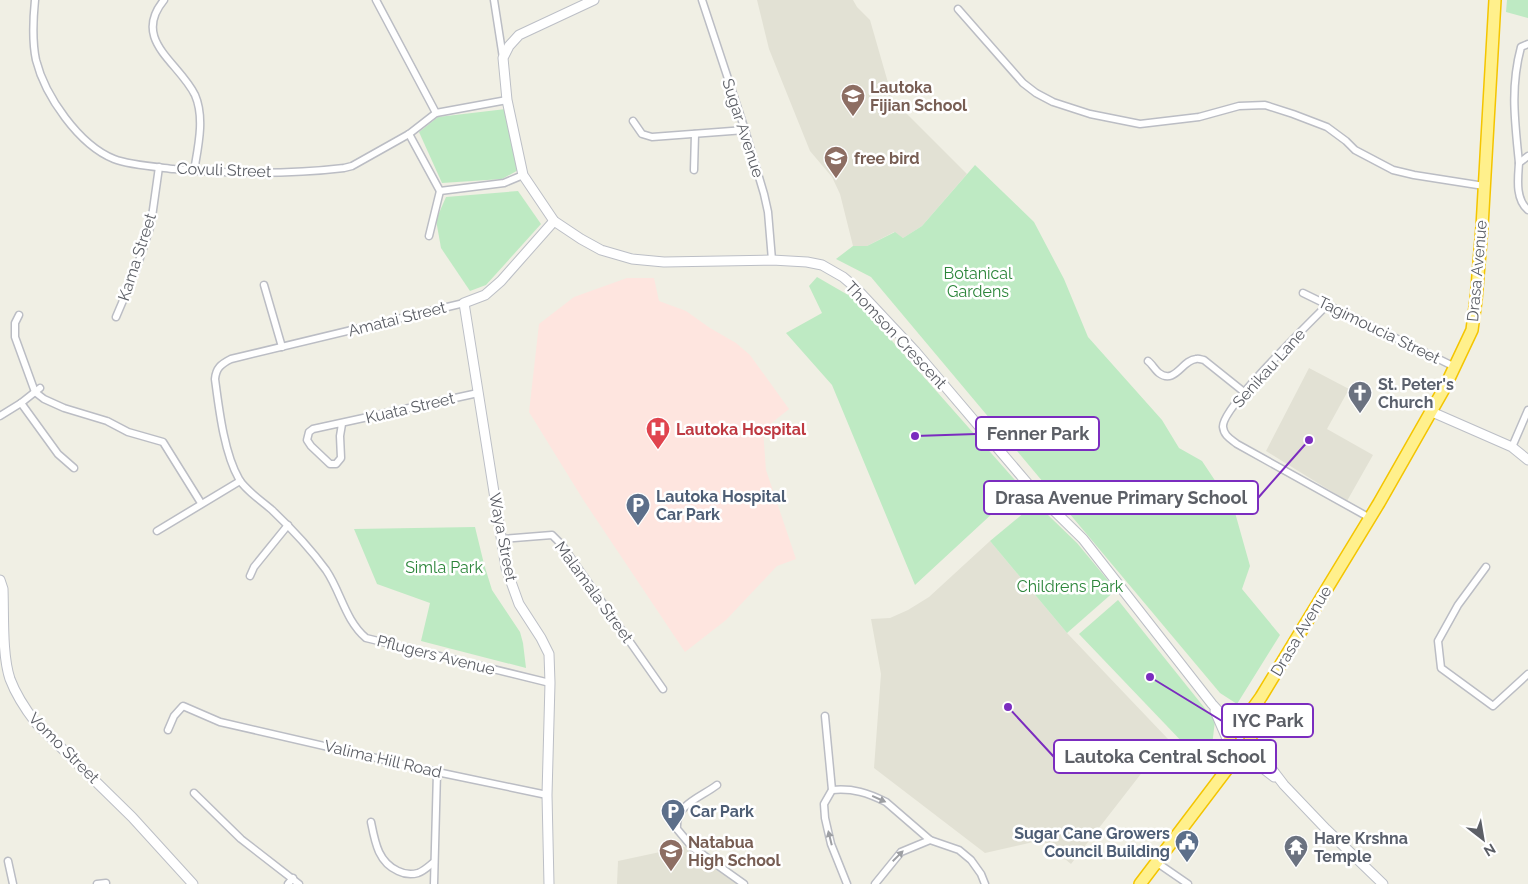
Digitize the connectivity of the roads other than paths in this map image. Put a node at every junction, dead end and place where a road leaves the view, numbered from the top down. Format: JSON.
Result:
{"nodes":[{"id":1,"x":35,"y":0,"type":"edge"},
{"id":2,"x":164,"y":0,"type":"edge"},
{"id":3,"x":376,"y":0,"type":"edge"},
{"id":4,"x":494,"y":0,"type":"edge"},
{"id":5,"x":594,"y":0,"type":"edge"},
{"id":6,"x":702,"y":0,"type":"edge"},
{"id":7,"x":1495,"y":0,"type":"edge"},
{"id":8,"x":958,"y":9,"type":"dead end"},
{"id":9,"x":1528,"y":44,"type":"edge"},
{"id":10,"x":502,"y":58,"type":"junction"},
{"id":11,"x":507,"y":100,"type":"junction"},
{"id":12,"x":436,"y":113,"type":"junction"},
{"id":13,"x":633,"y":122,"type":"dead end"},
{"id":14,"x":745,"y":130,"type":"junction"},
{"id":15,"x":409,"y":134,"type":"junction"},
{"id":16,"x":695,"y":134,"type":"junction"},
{"id":17,"x":1528,"y":156,"type":"edge"},
{"id":18,"x":1519,"y":163,"type":"junction"},
{"id":19,"x":159,"y":167,"type":"junction"},
{"id":20,"x":694,"y":170,"type":"dead end"},
{"id":21,"x":194,"y":171,"type":"junction"},
{"id":22,"x":523,"y":175,"type":"junction"},
{"id":23,"x":1484,"y":186,"type":"junction"},
{"id":24,"x":440,"y":191,"type":"junction"},
{"id":25,"x":1528,"y":210,"type":"edge"},
{"id":26,"x":554,"y":221,"type":"junction"},
{"id":27,"x":429,"y":236,"type":"dead end"},
{"id":28,"x":772,"y":260,"type":"junction"},
{"id":29,"x":264,"y":285,"type":"dead end"},
{"id":30,"x":1303,"y":293,"type":"dead end"},
{"id":31,"x":464,"y":303,"type":"junction"},
{"id":32,"x":1327,"y":305,"type":"junction"},
{"id":33,"x":20,"y":315,"type":"dead end"},
{"id":34,"x":116,"y":317,"type":"dead end"},
{"id":35,"x":282,"y":347,"type":"junction"},
{"id":36,"x":1148,"y":361,"type":"dead end"},
{"id":37,"x":1455,"y":367,"type":"junction"},
{"id":38,"x":216,"y":372,"type":"joint"},
{"id":39,"x":37,"y":390,"type":"junction"},
{"id":40,"x":1244,"y":392,"type":"junction"},
{"id":41,"x":478,"y":393,"type":"junction"},
{"id":42,"x":20,"y":403,"type":"junction"},
{"id":43,"x":1528,"y":410,"type":"edge"},
{"id":44,"x":1432,"y":412,"type":"junction"},
{"id":45,"x":0,"y":416,"type":"edge"},
{"id":46,"x":342,"y":424,"type":"junction"},
{"id":47,"x":1512,"y":447,"type":"junction"},
{"id":48,"x":1528,"y":460,"type":"edge"},
{"id":49,"x":74,"y":468,"type":"dead end"},
{"id":50,"x":240,"y":481,"type":"junction"},
{"id":51,"x":202,"y":503,"type":"junction"},
{"id":52,"x":1370,"y":518,"type":"junction"},
{"id":53,"x":288,"y":525,"type":"junction"},
{"id":54,"x":157,"y":531,"type":"dead end"},
{"id":55,"x":502,"y":539,"type":"junction"},
{"id":56,"x":1486,"y":567,"type":"dead end"},
{"id":57,"x":250,"y":576,"type":"dead end"},
{"id":58,"x":0,"y":580,"type":"edge"},
{"id":59,"x":3,"y":665,"type":"edge"},
{"id":60,"x":1528,"y":674,"type":"edge"},
{"id":61,"x":550,"y":684,"type":"junction"},
{"id":62,"x":663,"y":690,"type":"dead end"},
{"id":63,"x":1261,"y":696,"type":"junction"},
{"id":64,"x":1212,"y":704,"type":"junction"},
{"id":65,"x":825,"y":716,"type":"dead end"},
{"id":66,"x":1237,"y":729,"type":"junction"},
{"id":67,"x":168,"y":730,"type":"dead end"},
{"id":68,"x":1250,"y":738,"type":"junction"},
{"id":69,"x":1229,"y":743,"type":"junction"},
{"id":70,"x":1241,"y":752,"type":"junction"},
{"id":71,"x":437,"y":772,"type":"junction"},
{"id":72,"x":1220,"y":777,"type":"junction"},
{"id":73,"x":717,"y":785,"type":"dead end"},
{"id":74,"x":1284,"y":785,"type":"junction"},
{"id":75,"x":832,"y":790,"type":"junction"},
{"id":76,"x":194,"y":793,"type":"dead end"},
{"id":77,"x":547,"y":795,"type":"junction"},
{"id":78,"x":371,"y":822,"type":"dead end"},
{"id":79,"x":930,"y":840,"type":"junction"},
{"id":80,"x":8,"y":861,"type":"dead end"},
{"id":81,"x":434,"y":862,"type":"junction"},
{"id":82,"x":1156,"y":862,"type":"junction"},
{"id":83,"x":293,"y":878,"type":"junction"},
{"id":84,"x":106,"y":883,"type":"edge"},
{"id":85,"x":13,"y":884,"type":"edge"},
{"id":86,"x":97,"y":884,"type":"edge"},
{"id":87,"x":193,"y":884,"type":"edge"},
{"id":88,"x":288,"y":884,"type":"edge"},
{"id":89,"x":299,"y":884,"type":"edge"},
{"id":90,"x":434,"y":884,"type":"edge"},
{"id":91,"x":549,"y":884,"type":"edge"},
{"id":92,"x":744,"y":884,"type":"edge"},
{"id":93,"x":847,"y":884,"type":"edge"},
{"id":94,"x":875,"y":884,"type":"edge"},
{"id":95,"x":985,"y":884,"type":"edge"},
{"id":96,"x":1140,"y":884,"type":"edge"},
{"id":97,"x":1188,"y":884,"type":"edge"},
{"id":98,"x":1384,"y":884,"type":"edge"}],
"edges":[{"from":1,"to":19,"type":"street","name":"Covuli Street"},
{"from":2,"to":21,"type":"street"},
{"from":3,"to":12,"type":"street"},
{"from":4,"to":10,"type":"street"},
{"from":5,"to":10,"type":"main road"},
{"from":6,"to":14,"type":"street","name":"Sugar Avenue"},
{"from":7,"to":23,"type":"highway","name":"Drasa Avenue"},
{"from":8,"to":23,"type":"street"},
{"from":9,"to":18,"type":"street"},
{"from":10,"to":11,"type":"main road","name":"Thomson Crescent"},
{"from":11,"to":12,"type":"street","name":"Covuli Street"},
{"from":11,"to":22,"type":"main road","name":"Thomson Crescent"},
{"from":12,"to":15,"type":"street","name":"Covuli Street"},
{"from":13,"to":16,"type":"street"},
{"from":14,"to":16,"type":"street"},
{"from":14,"to":28,"type":"street","name":"Sugar Avenue"},
{"from":15,"to":21,"type":"street","name":"Covuli Street"},
{"from":15,"to":24,"type":"street"},
{"from":16,"to":20,"type":"street"},
{"from":17,"to":18,"type":"street"},
{"from":18,"to":25,"type":"street"},
{"from":19,"to":21,"type":"street","name":"Covuli Street"},
{"from":19,"to":34,"type":"street","name":"Kama Street"},
{"from":22,"to":24,"type":"street"},
{"from":22,"to":26,"type":"main road","name":"Thomson Crescent"},
{"from":23,"to":37,"type":"highway","name":"Drasa Avenue"},
{"from":24,"to":27,"type":"street"},
{"from":26,"to":28,"type":"main road","name":"Thomson Crescent"},
{"from":26,"to":31,"type":"main road","name":"Amatai Street"},
{"from":28,"to":64,"type":"main road","name":"Thomson Crescent"},
{"from":29,"to":35,"type":"street"},
{"from":30,"to":32,"type":"street","name":"Tagimoucia Street"},
{"from":31,"to":35,"type":"street","name":"Amatai Street"},
{"from":31,"to":41,"type":"main road","name":"Waya Street"},
{"from":32,"to":37,"type":"street","name":"Tagimoucia Street"},
{"from":32,"to":40,"type":"street","name":"Senikau Lane"},
{"from":33,"to":39,"type":"street"},
{"from":35,"to":38,"type":"street","name":"Amatai Street"},
{"from":36,"to":40,"type":"street"},
{"from":37,"to":44,"type":"highway","name":"Drasa Avenue"},
{"from":38,"to":50,"type":"street","name":"Pflugers Avenue"},
{"from":39,"to":42,"type":"street"},
{"from":39,"to":51,"type":"street"},
{"from":40,"to":52,"type":"street","name":"Senikau Lane"},
{"from":41,"to":46,"type":"street","name":"Kuata Street"},
{"from":41,"to":55,"type":"main road","name":"Waya Street"},
{"from":42,"to":45,"type":"street"},
{"from":42,"to":49,"type":"street"},
{"from":43,"to":47,"type":"street"},
{"from":44,"to":47,"type":"main road"},
{"from":44,"to":52,"type":"highway","name":"Drasa Avenue"},
{"from":46,"to":46,"type":"street","name":"Kuata Street"},
{"from":47,"to":48,"type":"main road"},
{"from":50,"to":51,"type":"street"},
{"from":50,"to":53,"type":"street","name":"Pflugers Avenue"},
{"from":51,"to":54,"type":"street"},
{"from":52,"to":63,"type":"highway","name":"Drasa Avenue"},
{"from":53,"to":57,"type":"street"},
{"from":53,"to":61,"type":"street","name":"Pflugers Avenue"},
{"from":55,"to":61,"type":"main road","name":"Waya Street"},
{"from":55,"to":62,"type":"street","name":"Malamala Street"},
{"from":56,"to":60,"type":"street"},
{"from":58,"to":59,"type":"main road","name":"Vomo Street"},
{"from":59,"to":87,"type":"main road","name":"Vomo Street"},
{"from":61,"to":77,"type":"main road","name":"Waya Street"},
{"from":63,"to":66,"type":"highway","name":"Drasa Avenue"},
{"from":63,"to":68,"type":"highway","name":"Drasa Avenue"},
{"from":64,"to":66,"type":"main road","name":"Thomson Crescent"},
{"from":64,"to":69,"type":"main road","name":"Thomson Crescent"},
{"from":65,"to":75,"type":"street"},
{"from":66,"to":68,"type":"highway"},
{"from":66,"to":69,"type":"highway"},
{"from":67,"to":71,"type":"street","name":"Valima Hill Road"},
{"from":68,"to":70,"type":"highway"},
{"from":68,"to":74,"type":"main road"},
{"from":69,"to":70,"type":"highway"},
{"from":69,"to":72,"type":"highway"},
{"from":70,"to":72,"type":"highway"},
{"from":70,"to":74,"type":"main road"},
{"from":71,"to":77,"type":"street","name":"Valima Hill Road"},
{"from":71,"to":81,"type":"street"},
{"from":72,"to":82,"type":"highway"},
{"from":73,"to":92,"type":"street"},
{"from":74,"to":98,"type":"main road"},
{"from":75,"to":79,"type":"street","one_way":true},
{"from":93,"to":75,"type":"street","one_way":true},
{"from":76,"to":83,"type":"street"},
{"from":77,"to":91,"type":"main road","name":"Waya Street"},
{"from":78,"to":81,"type":"street"},
{"from":94,"to":79,"type":"street","one_way":true},
{"from":79,"to":95,"type":"street"},
{"from":80,"to":85,"type":"street"},
{"from":81,"to":90,"type":"street"},
{"from":82,"to":96,"type":"highway"},
{"from":82,"to":97,"type":"street"},
{"from":83,"to":88,"type":"street"},
{"from":83,"to":89,"type":"street"},
{"from":84,"to":86,"type":"street"}]}
